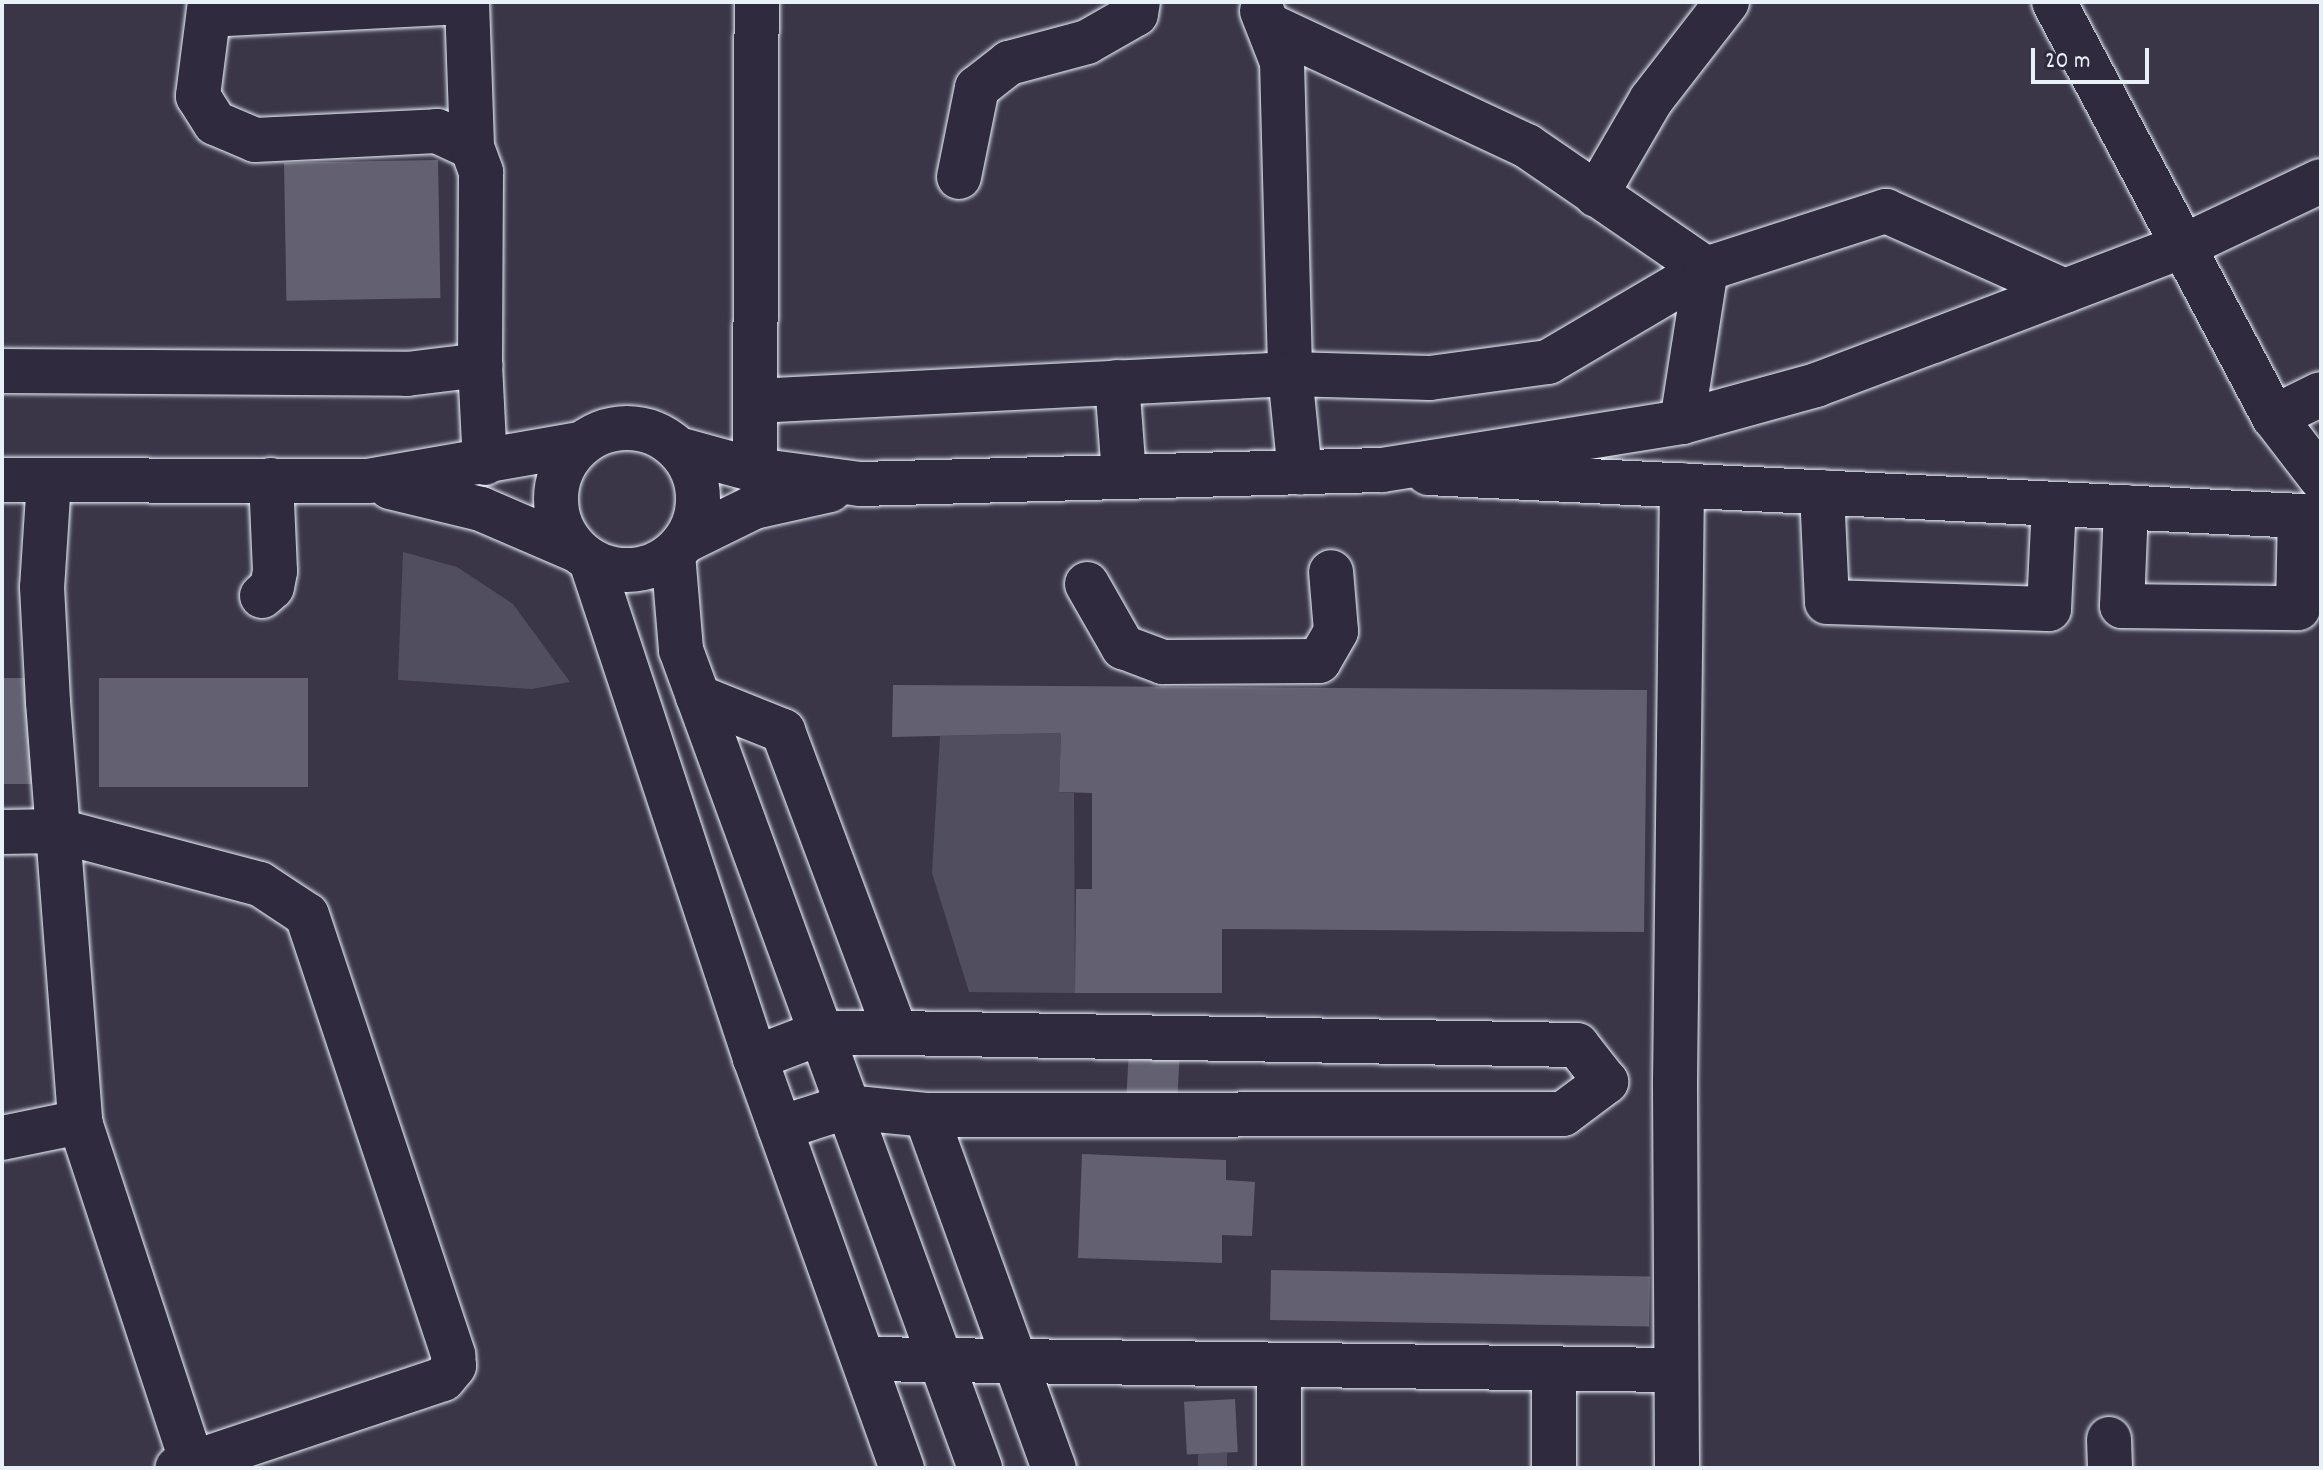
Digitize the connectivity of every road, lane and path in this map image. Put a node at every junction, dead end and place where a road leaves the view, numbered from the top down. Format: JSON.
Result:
{"nodes":[{"id":1,"x":465,"y":2,"type":"edge"},
{"id":2,"x":757,"y":2,"type":"edge"},
{"id":3,"x":1138,"y":2,"type":"edge"},
{"id":4,"x":1727,"y":2,"type":"edge"},
{"id":5,"x":2054,"y":2,"type":"edge"},
{"id":6,"x":210,"y":9,"type":"edge"},
{"id":7,"x":1264,"y":14,"type":"edge"},
{"id":8,"x":472,"y":147,"type":"junction"},
{"id":9,"x":959,"y":177,"type":"dead end"},
{"id":10,"x":2321,"y":181,"type":"edge"},
{"id":11,"x":1596,"y":195,"type":"junction"},
{"id":12,"x":2186,"y":245,"type":"junction"},
{"id":13,"x":1706,"y":269,"type":"junction"},
{"id":14,"x":2065,"y":291,"type":"junction"},
{"id":15,"x":480,"y":365,"type":"junction"},
{"id":16,"x":2,"y":371,"type":"edge"},
{"id":17,"x":1290,"y":374,"type":"junction"},
{"id":18,"x":1117,"y":382,"type":"junction"},
{"id":19,"x":2321,"y":394,"type":"edge"},
{"id":20,"x":755,"y":401,"type":"junction"},
{"id":21,"x":2274,"y":417,"type":"junction"},
{"id":22,"x":1682,"y":422,"type":"junction"},
{"id":23,"x":580,"y":444,"type":"junction"},
{"id":24,"x":678,"y":449,"type":"junction"},
{"id":25,"x":485,"y":463,"type":"junction"},
{"id":26,"x":755,"y":470,"type":"junction"},
{"id":27,"x":1382,"y":470,"type":"junction"},
{"id":28,"x":1300,"y":472,"type":"junction"},
{"id":29,"x":1124,"y":475,"type":"junction"},
{"id":30,"x":2321,"y":478,"type":"edge"},
{"id":31,"x":2,"y":480,"type":"edge"},
{"id":32,"x":49,"y":480,"type":"junction"},
{"id":33,"x":271,"y":480,"type":"junction"},
{"id":34,"x":368,"y":481,"type":"junction"},
{"id":35,"x":860,"y":484,"type":"junction"},
{"id":36,"x":1682,"y":485,"type":"junction"},
{"id":37,"x":1822,"y":492,"type":"junction"},
{"id":38,"x":2054,"y":504,"type":"junction"},
{"id":39,"x":2126,"y":507,"type":"junction"},
{"id":40,"x":2310,"y":516,"type":"edge"},
{"id":41,"x":679,"y":547,"type":"junction"},
{"id":42,"x":584,"y":556,"type":"junction"},
{"id":43,"x":1331,"y":572,"type":"dead end"},
{"id":44,"x":1087,"y":584,"type":"dead end"},
{"id":45,"x":262,"y":596,"type":"dead end"},
{"id":46,"x":698,"y":697,"type":"junction"},
{"id":47,"x":59,"y":831,"type":"junction"},
{"id":48,"x":2,"y":832,"type":"edge"},
{"id":49,"x":820,"y":1033,"type":"junction"},
{"id":50,"x":896,"y":1033,"type":"junction"},
{"id":51,"x":755,"y":1058,"type":"junction"},
{"id":52,"x":846,"y":1107,"type":"junction"},
{"id":53,"x":926,"y":1115,"type":"junction"},
{"id":54,"x":80,"y":1122,"type":"junction"},
{"id":55,"x":780,"y":1128,"type":"junction"},
{"id":56,"x":2,"y":1138,"type":"edge"},
{"id":57,"x":864,"y":1359,"type":"junction"},
{"id":58,"x":942,"y":1360,"type":"junction"},
{"id":59,"x":1014,"y":1361,"type":"junction"},
{"id":60,"x":1279,"y":1365,"type":"junction"},
{"id":61,"x":1554,"y":1368,"type":"junction"},
{"id":62,"x":1676,"y":1370,"type":"junction"},
{"id":63,"x":188,"y":1466,"type":"edge"},
{"id":64,"x":902,"y":1468,"type":"edge"},
{"id":65,"x":980,"y":1468,"type":"edge"},
{"id":66,"x":1054,"y":1468,"type":"edge"},
{"id":67,"x":1279,"y":1468,"type":"edge"},
{"id":68,"x":1554,"y":1468,"type":"edge"},
{"id":69,"x":1677,"y":1468,"type":"edge"}],
"edges":[{"from":1,"to":6,"type":"street"},
{"from":1,"to":8,"type":"street"},
{"from":2,"to":20,"type":"street"},
{"from":3,"to":9,"type":"street"},
{"from":4,"to":11,"type":"street"},
{"from":5,"to":12,"type":"street"},
{"from":6,"to":8,"type":"street"},
{"from":7,"to":11,"type":"street"},
{"from":7,"to":17,"type":"street"},
{"from":8,"to":15,"type":"street"},
{"from":10,"to":12,"type":"street"},
{"from":11,"to":13,"type":"street"},
{"from":12,"to":14,"type":"street"},
{"from":12,"to":21,"type":"street"},
{"from":13,"to":14,"type":"street"},
{"from":13,"to":17,"type":"street"},
{"from":13,"to":22,"type":"street"},
{"from":14,"to":22,"type":"street"},
{"from":15,"to":16,"type":"street"},
{"from":15,"to":25,"type":"street"},
{"from":17,"to":18,"type":"street"},
{"from":17,"to":28,"type":"street"},
{"from":18,"to":20,"type":"street"},
{"from":18,"to":29,"type":"street"},
{"from":19,"to":21,"type":"street"},
{"from":20,"to":26,"type":"street"},
{"from":21,"to":30,"type":"street"},
{"from":22,"to":27,"type":"street"},
{"from":23,"to":24,"type":"street"},
{"from":23,"to":25,"type":"street"},
{"from":23,"to":42,"type":"street"},
{"from":24,"to":26,"type":"street"},
{"from":24,"to":41,"type":"street"},
{"from":25,"to":34,"type":"street"},
{"from":26,"to":35,"type":"street"},
{"from":27,"to":28,"type":"street"},
{"from":27,"to":36,"type":"street"},
{"from":28,"to":29,"type":"street"},
{"from":29,"to":35,"type":"street"},
{"from":31,"to":32,"type":"street"},
{"from":32,"to":33,"type":"street"},
{"from":32,"to":47,"type":"street"},
{"from":33,"to":34,"type":"street"},
{"from":33,"to":45,"type":"street"},
{"from":34,"to":42,"type":"street"},
{"from":35,"to":41,"type":"street"},
{"from":36,"to":37,"type":"street"},
{"from":36,"to":62,"type":"street"},
{"from":37,"to":38,"type":"street"},
{"from":37,"to":38,"type":"street"},
{"from":38,"to":39,"type":"street"},
{"from":39,"to":40,"type":"street"},
{"from":39,"to":40,"type":"street"},
{"from":41,"to":42,"type":"street"},
{"from":41,"to":46,"type":"street"},
{"from":42,"to":51,"type":"street"},
{"from":43,"to":44,"type":"street"},
{"from":46,"to":49,"type":"street"},
{"from":46,"to":50,"type":"street"},
{"from":47,"to":48,"type":"street"},
{"from":47,"to":54,"type":"street"},
{"from":47,"to":63,"type":"street"},
{"from":49,"to":50,"type":"street"},
{"from":49,"to":51,"type":"street"},
{"from":49,"to":52,"type":"street"},
{"from":50,"to":53,"type":"street"},
{"from":51,"to":55,"type":"street"},
{"from":52,"to":53,"type":"street"},
{"from":52,"to":55,"type":"street"},
{"from":52,"to":58,"type":"street"},
{"from":53,"to":59,"type":"street"},
{"from":54,"to":56,"type":"street"},
{"from":54,"to":63,"type":"street"},
{"from":55,"to":57,"type":"street"},
{"from":57,"to":58,"type":"street"},
{"from":57,"to":64,"type":"street"},
{"from":58,"to":59,"type":"street"},
{"from":58,"to":65,"type":"street"},
{"from":59,"to":60,"type":"street"},
{"from":59,"to":66,"type":"street"},
{"from":60,"to":61,"type":"street"},
{"from":60,"to":67,"type":"street"},
{"from":61,"to":62,"type":"street"},
{"from":61,"to":68,"type":"street"},
{"from":62,"to":69,"type":"street"}]}
